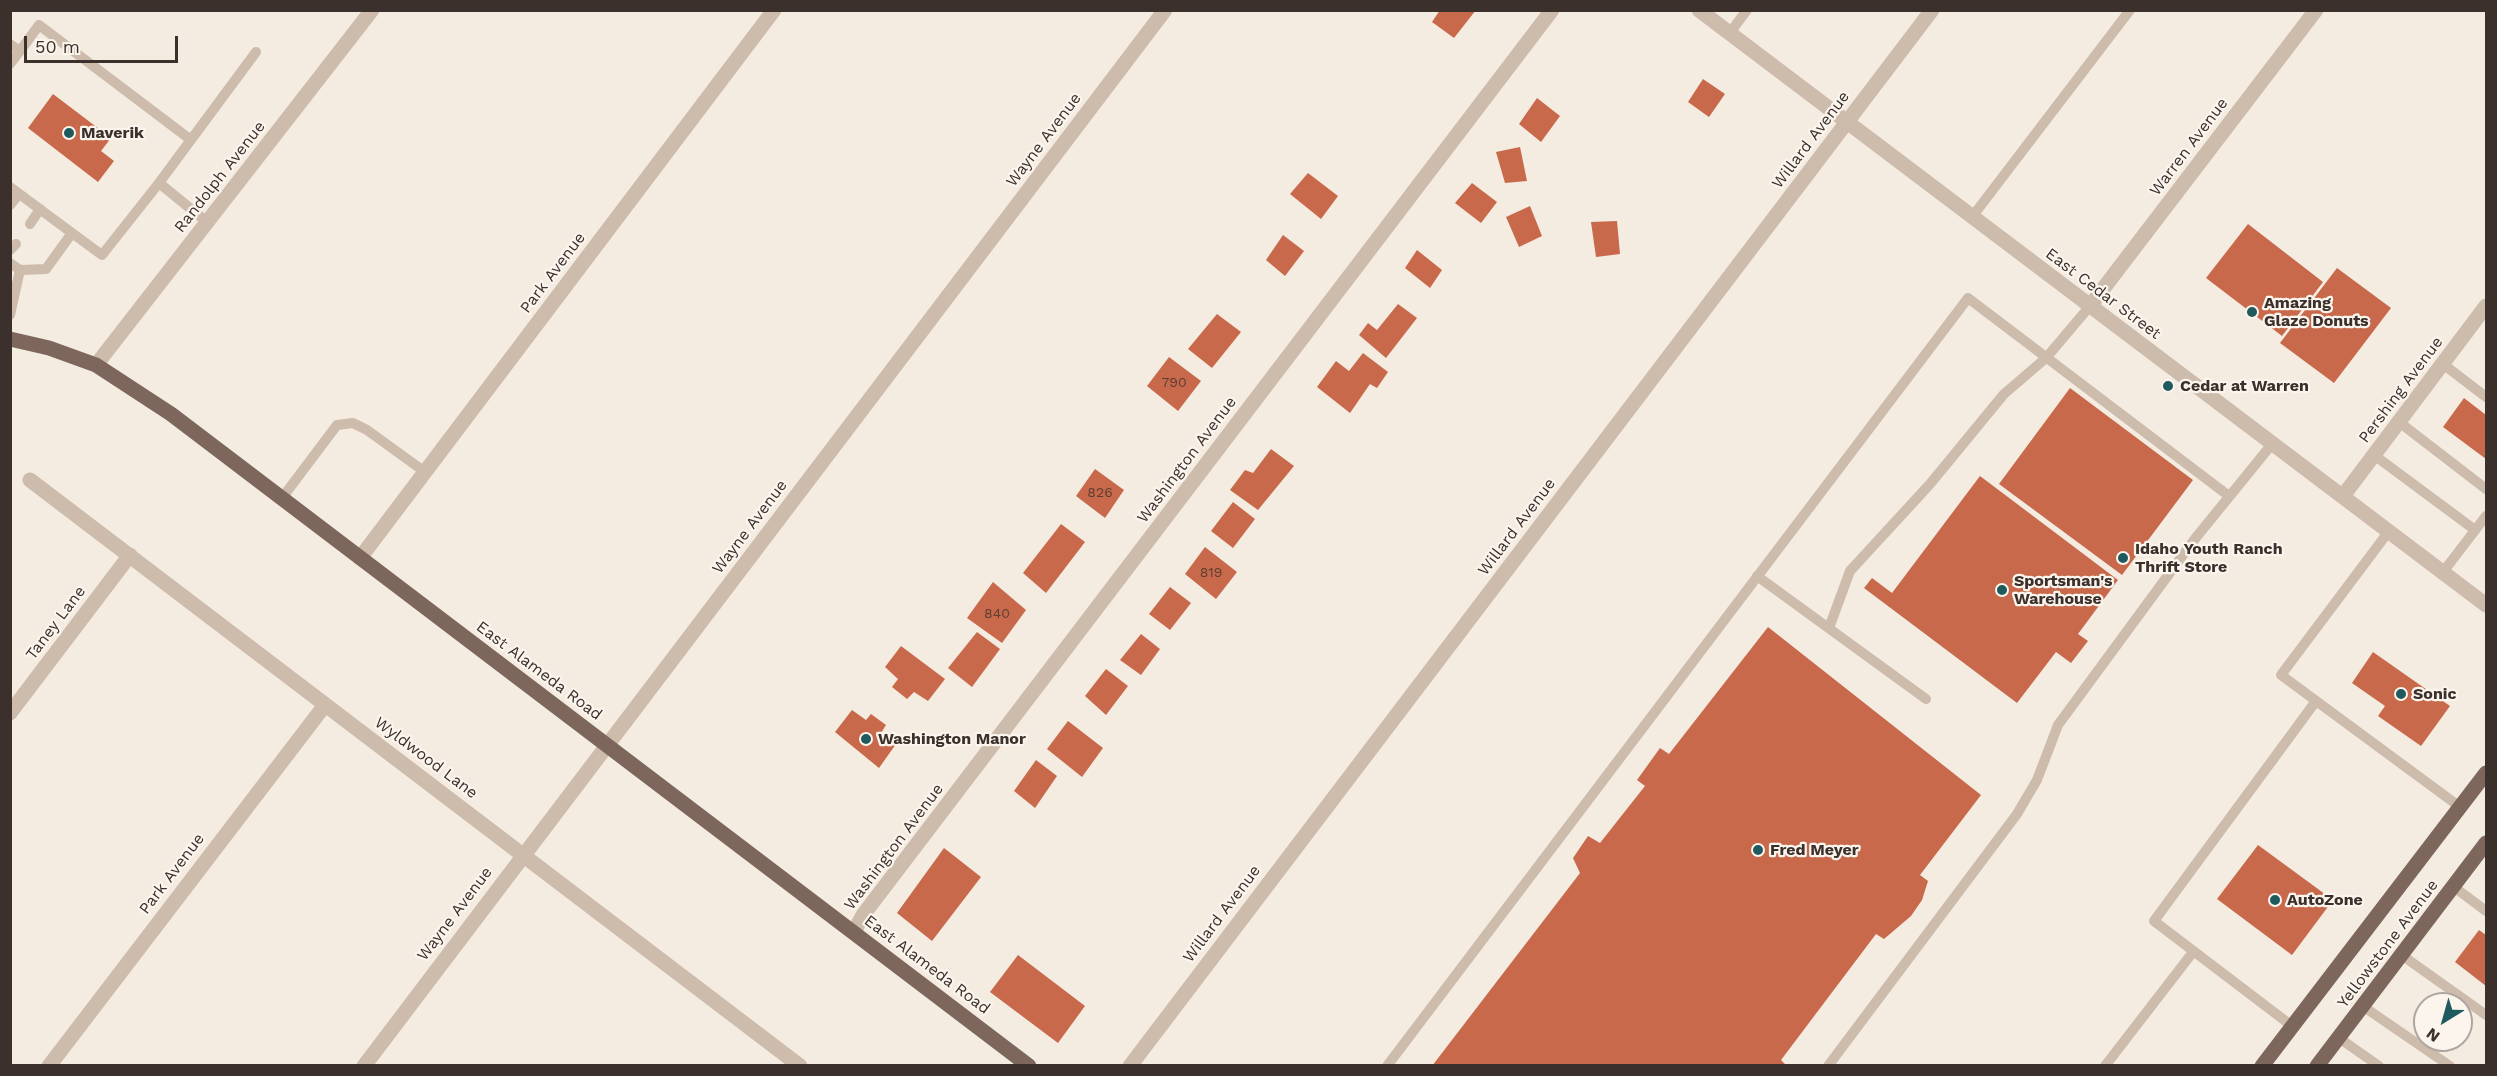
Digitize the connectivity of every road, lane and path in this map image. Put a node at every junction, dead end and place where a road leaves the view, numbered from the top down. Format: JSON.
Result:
{"nodes":[{"id":1,"x":372,"y":10,"type":"edge"},
{"id":2,"x":774,"y":10,"type":"edge"},
{"id":3,"x":1165,"y":10,"type":"edge"},
{"id":4,"x":1552,"y":10,"type":"edge"},
{"id":5,"x":1699,"y":10,"type":"edge"},
{"id":6,"x":1747,"y":10,"type":"edge"},
{"id":7,"x":1932,"y":10,"type":"edge"},
{"id":8,"x":2130,"y":10,"type":"edge"},
{"id":9,"x":2316,"y":10,"type":"edge"},
{"id":10,"x":1729,"y":34,"type":"junction"},
{"id":11,"x":10,"y":44,"type":"edge"},
{"id":12,"x":20,"y":51,"type":"junction"},
{"id":13,"x":256,"y":52,"type":"dead end"},
{"id":14,"x":10,"y":64,"type":"edge"},
{"id":15,"x":1847,"y":123,"type":"junction"},
{"id":16,"x":191,"y":140,"type":"junction"},
{"id":17,"x":159,"y":183,"type":"junction"},
{"id":18,"x":15,"y":190,"type":"edge"},
{"id":19,"x":10,"y":206,"type":"edge"},
{"id":20,"x":40,"y":210,"type":"junction"},
{"id":21,"x":1972,"y":217,"type":"junction"},
{"id":22,"x":207,"y":222,"type":"junction"},
{"id":23,"x":30,"y":224,"type":"dead end"},
{"id":24,"x":72,"y":233,"type":"junction"},
{"id":25,"x":10,"y":263,"type":"edge"},
{"id":26,"x":20,"y":270,"type":"junction"},
{"id":27,"x":2090,"y":306,"type":"junction"},
{"id":28,"x":2487,"y":306,"type":"edge"},
{"id":29,"x":10,"y":315,"type":"edge"},
{"id":30,"x":10,"y":339,"type":"edge"},
{"id":31,"x":2046,"y":358,"type":"junction"},
{"id":32,"x":2443,"y":364,"type":"junction"},
{"id":33,"x":96,"y":365,"type":"junction"},
{"id":34,"x":2487,"y":397,"type":"edge"},
{"id":35,"x":2399,"y":422,"type":"junction"},
{"id":36,"x":2272,"y":444,"type":"junction"},
{"id":37,"x":2374,"y":454,"type":"junction"},
{"id":38,"x":425,"y":472,"type":"junction"},
{"id":39,"x":30,"y":480,"type":"dead end"},
{"id":40,"x":2487,"y":489,"type":"edge"},
{"id":41,"x":2229,"y":496,"type":"junction"},
{"id":42,"x":2343,"y":496,"type":"junction"},
{"id":43,"x":282,"y":498,"type":"junction"},
{"id":44,"x":2487,"y":516,"type":"edge"},
{"id":45,"x":2475,"y":530,"type":"junction"},
{"id":46,"x":2389,"y":531,"type":"junction"},
{"id":47,"x":130,"y":555,"type":"junction"},
{"id":48,"x":360,"y":558,"type":"junction"},
{"id":49,"x":2443,"y":572,"type":"junction"},
{"id":50,"x":1758,"y":576,"type":"junction"},
{"id":51,"x":2487,"y":605,"type":"edge"},
{"id":52,"x":1829,"y":628,"type":"junction"},
{"id":53,"x":1926,"y":699,"type":"dead end"},
{"id":54,"x":2316,"y":701,"type":"junction"},
{"id":55,"x":325,"y":705,"type":"junction"},
{"id":56,"x":10,"y":713,"type":"edge"},
{"id":57,"x":607,"y":745,"type":"junction"},
{"id":58,"x":2487,"y":773,"type":"edge"},
{"id":59,"x":2460,"y":807,"type":"junction"},
{"id":60,"x":2487,"y":843,"type":"edge"},
{"id":61,"x":524,"y":853,"type":"junction"},
{"id":62,"x":2454,"y":887,"type":"junction"},
{"id":63,"x":2487,"y":911,"type":"edge"},
{"id":64,"x":854,"y":932,"type":"junction"},
{"id":65,"x":2193,"y":952,"type":"junction"},
{"id":66,"x":2403,"y":956,"type":"junction"},
{"id":67,"x":2364,"y":1007,"type":"junction"},
{"id":68,"x":2487,"y":1015,"type":"edge"},
{"id":69,"x":2292,"y":1026,"type":"junction"},
{"id":70,"x":2339,"y":1038,"type":"junction"},
{"id":71,"x":49,"y":1065,"type":"edge"},
{"id":72,"x":364,"y":1065,"type":"edge"},
{"id":73,"x":800,"y":1065,"type":"edge"},
{"id":74,"x":1029,"y":1065,"type":"edge"},
{"id":75,"x":1130,"y":1065,"type":"edge"},
{"id":76,"x":1386,"y":1065,"type":"edge"},
{"id":77,"x":1828,"y":1065,"type":"edge"},
{"id":78,"x":2105,"y":1065,"type":"edge"},
{"id":79,"x":2262,"y":1065,"type":"edge"},
{"id":80,"x":2317,"y":1065,"type":"edge"},
{"id":81,"x":2379,"y":1065,"type":"edge"},
{"id":82,"x":2450,"y":1065,"type":"edge"}],
"edges":[{"from":1,"to":22,"type":"street","name":"Randolph Avenue"},
{"from":2,"to":38,"type":"street","name":"Park Avenue"},
{"from":3,"to":57,"type":"street","name":"Wayne Avenue"},
{"from":4,"to":64,"type":"street","name":"Washington Avenue"},
{"from":5,"to":10,"type":"street","name":"East Cedar Street"},
{"from":6,"to":10,"type":"lane"},
{"from":7,"to":15,"type":"street","name":"Willard Avenue"},
{"from":8,"to":21,"type":"lane"},
{"from":9,"to":27,"type":"street","name":"Warren Avenue"},
{"from":10,"to":15,"type":"street","name":"East Cedar Street"},
{"from":11,"to":12,"type":"lane"},
{"from":12,"to":14,"type":"lane"},
{"from":12,"to":16,"type":"lane"},
{"from":13,"to":16,"type":"lane"},
{"from":15,"to":21,"type":"street","name":"East Cedar Street"},
{"from":15,"to":75,"type":"street","name":"Willard Avenue"},
{"from":16,"to":17,"type":"lane"},
{"from":17,"to":22,"type":"lane"},
{"from":17,"to":24,"type":"lane"},
{"from":18,"to":19,"type":"lane"},
{"from":18,"to":20,"type":"lane"},
{"from":20,"to":23,"type":"lane"},
{"from":20,"to":24,"type":"lane"},
{"from":21,"to":27,"type":"street","name":"East Cedar Street"},
{"from":22,"to":33,"type":"street","name":"Randolph Avenue"},
{"from":24,"to":26,"type":"lane"},
{"from":25,"to":26,"type":"lane"},
{"from":26,"to":29,"type":"lane"},
{"from":27,"to":31,"type":"lane"},
{"from":27,"to":36,"type":"street","name":"East Cedar Street"},
{"from":28,"to":32,"type":"street","name":"Pershing Avenue"},
{"from":30,"to":33,"type":"main road","name":"East Alameda Road"},
{"from":31,"to":41,"type":"lane"},
{"from":31,"to":50,"type":"lane"},
{"from":31,"to":52,"type":"lane"},
{"from":32,"to":34,"type":"lane"},
{"from":32,"to":35,"type":"street","name":"Pershing Avenue"},
{"from":33,"to":43,"type":"main road","name":"East Alameda Road"},
{"from":35,"to":37,"type":"street","name":"Pershing Avenue"},
{"from":35,"to":40,"type":"lane"},
{"from":36,"to":41,"type":"lane"},
{"from":36,"to":42,"type":"street","name":"East Cedar Street"},
{"from":37,"to":42,"type":"street","name":"Pershing Avenue"},
{"from":37,"to":45,"type":"lane"},
{"from":38,"to":43,"type":"lane"},
{"from":38,"to":48,"type":"street","name":"Park Avenue"},
{"from":39,"to":47,"type":"street","name":"Wyldwood Lane"},
{"from":41,"to":77,"type":"lane"},
{"from":42,"to":46,"type":"street","name":"East Cedar Street"},
{"from":43,"to":48,"type":"main road","name":"East Alameda Road"},
{"from":44,"to":45,"type":"lane"},
{"from":45,"to":49,"type":"lane"},
{"from":46,"to":49,"type":"street","name":"East Cedar Street"},
{"from":46,"to":54,"type":"lane"},
{"from":47,"to":55,"type":"street","name":"Wyldwood Lane"},
{"from":47,"to":56,"type":"street","name":"Taney Lane"},
{"from":48,"to":57,"type":"main road","name":"East Alameda Road"},
{"from":49,"to":51,"type":"street","name":"East Cedar Street"},
{"from":50,"to":52,"type":"lane"},
{"from":50,"to":76,"type":"lane"},
{"from":52,"to":53,"type":"lane"},
{"from":54,"to":59,"type":"lane"},
{"from":54,"to":65,"type":"lane"},
{"from":55,"to":61,"type":"street","name":"Wyldwood Lane"},
{"from":55,"to":71,"type":"street","name":"Park Avenue"},
{"from":57,"to":61,"type":"street","name":"Wayne Avenue"},
{"from":57,"to":64,"type":"main road","name":"East Alameda Road"},
{"from":58,"to":59,"type":"main road","name":"Yellowstone Avenue"},
{"from":59,"to":69,"type":"main road","name":"Yellowstone Avenue"},
{"from":60,"to":62,"type":"main road","name":"Yellowstone Avenue"},
{"from":61,"to":72,"type":"street","name":"Wayne Avenue"},
{"from":61,"to":73,"type":"street","name":"Wyldwood Lane"},
{"from":62,"to":63,"type":"lane"},
{"from":62,"to":66,"type":"main road","name":"Yellowstone Avenue"},
{"from":64,"to":74,"type":"main road","name":"East Alameda Road"},
{"from":65,"to":69,"type":"lane"},
{"from":65,"to":78,"type":"lane"},
{"from":66,"to":67,"type":"main road","name":"Yellowstone Avenue"},
{"from":66,"to":68,"type":"lane"},
{"from":67,"to":70,"type":"main road","name":"Yellowstone Avenue"},
{"from":67,"to":82,"type":"lane"},
{"from":69,"to":79,"type":"main road","name":"Yellowstone Avenue"},
{"from":70,"to":80,"type":"main road","name":"Yellowstone Avenue"},
{"from":70,"to":81,"type":"lane"}]}
